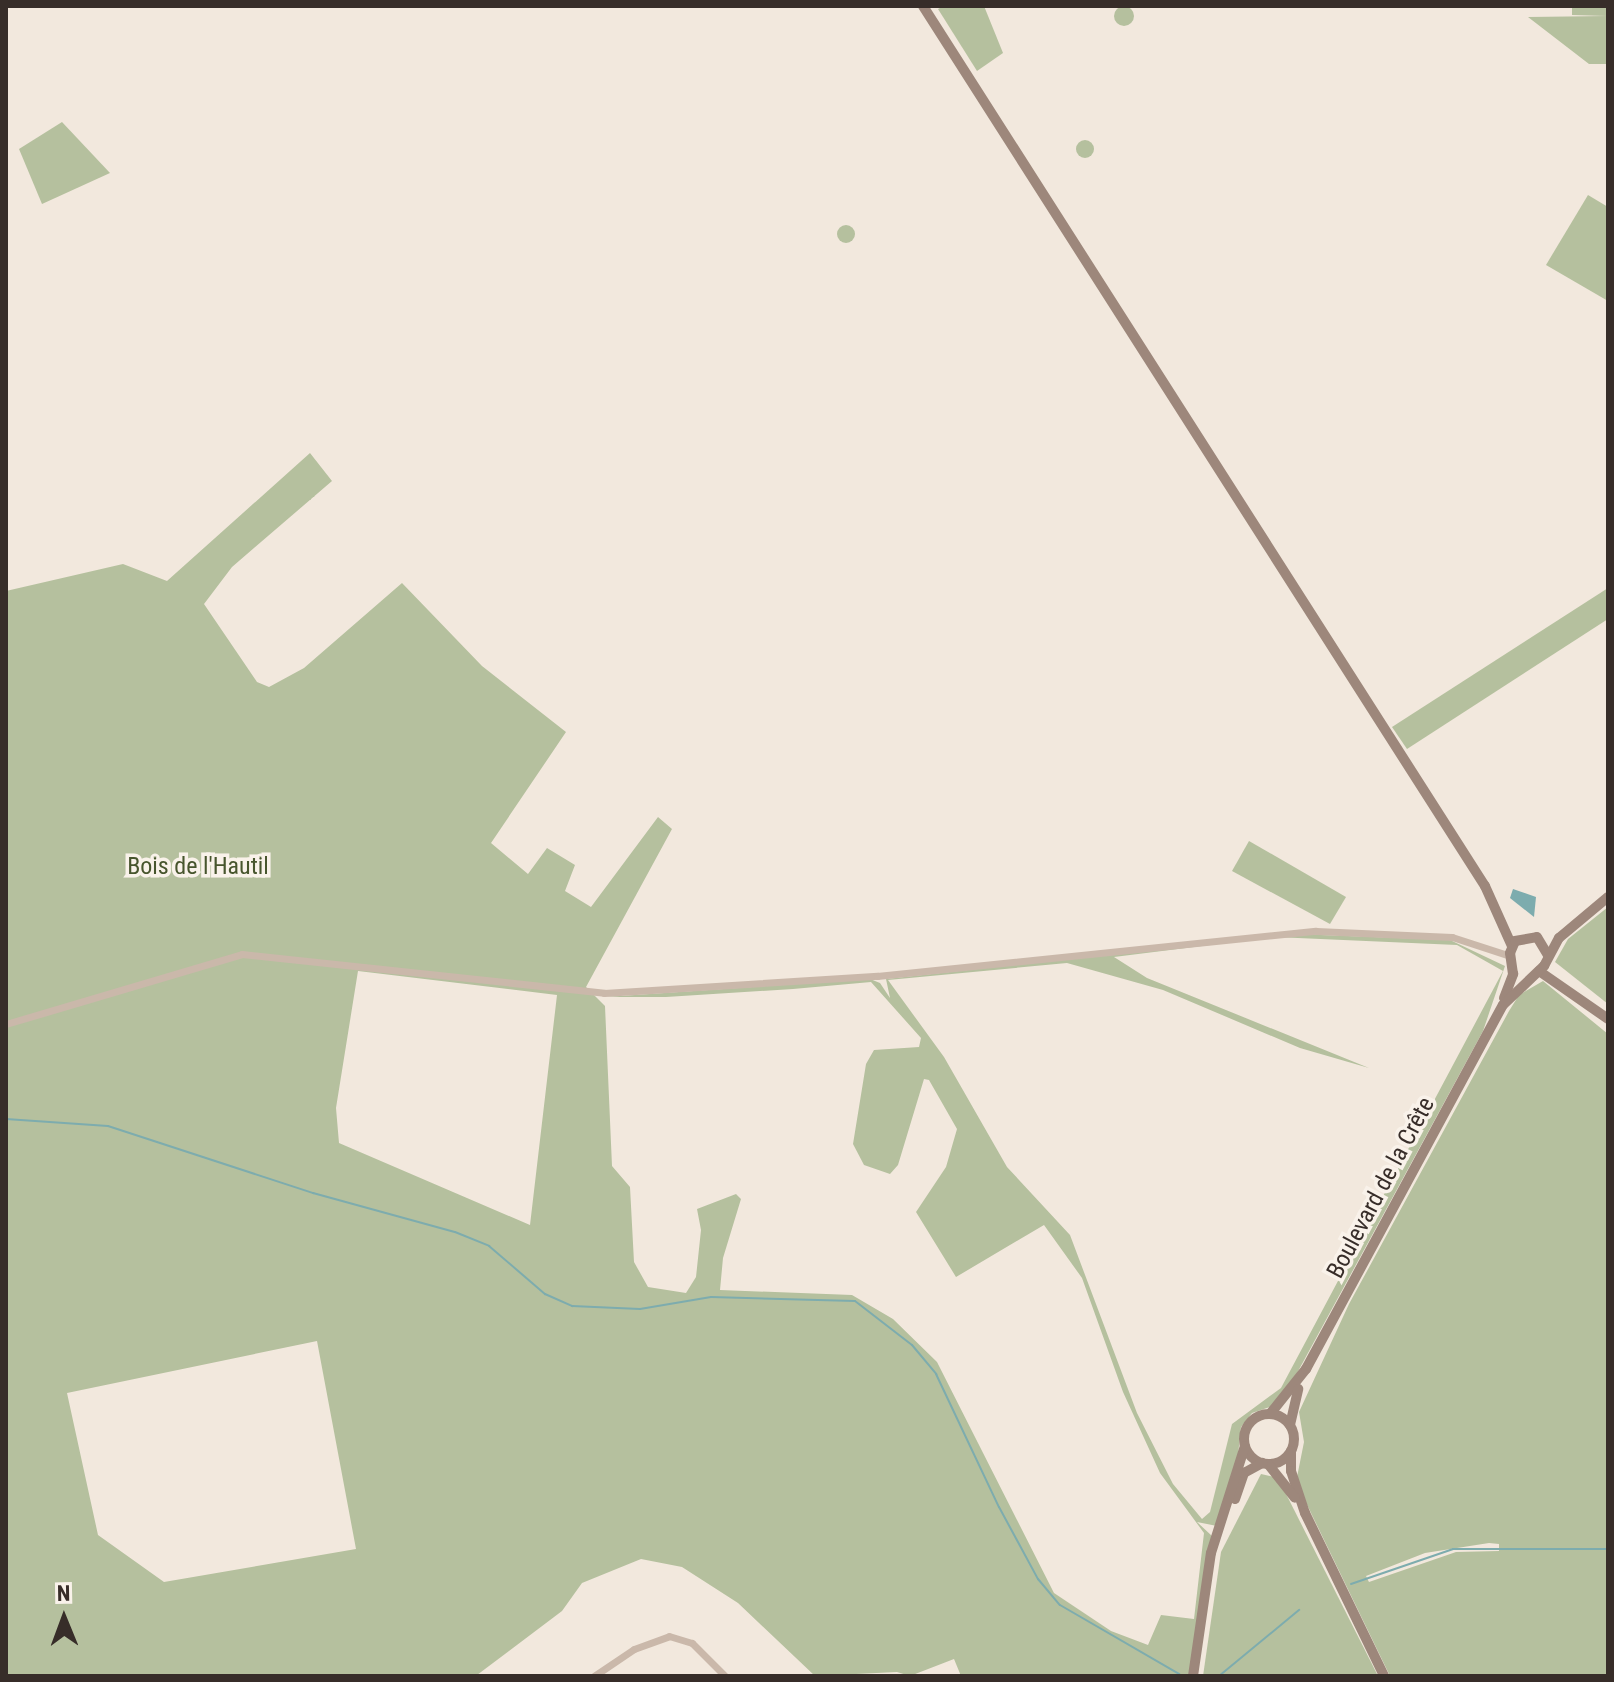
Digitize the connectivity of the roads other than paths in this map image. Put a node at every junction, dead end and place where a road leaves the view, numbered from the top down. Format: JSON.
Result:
{"nodes":[{"id":1,"x":923,"y":6,"type":"edge"},
{"id":2,"x":1608,"y":897,"type":"edge"},
{"id":3,"x":1498,"y":907,"type":"junction"},
{"id":4,"x":1577,"y":921,"type":"junction"},
{"id":5,"x":1533,"y":937,"type":"junction"},
{"id":6,"x":1512,"y":956,"type":"junction"},
{"id":7,"x":1548,"y":957,"type":"junction"},
{"id":8,"x":1536,"y":972,"type":"junction"},
{"id":9,"x":1563,"y":984,"type":"junction"},
{"id":10,"x":1608,"y":1019,"type":"edge"},
{"id":11,"x":6,"y":1024,"type":"edge"},
{"id":12,"x":1491,"y":1025,"type":"junction"},
{"id":13,"x":1306,"y":1369,"type":"junction"},
{"id":14,"x":1270,"y":1414,"type":"junction"},
{"id":15,"x":1290,"y":1425,"type":"junction"},
{"id":16,"x":1245,"y":1446,"type":"junction"},
{"id":17,"x":1291,"y":1451,"type":"junction"},
{"id":18,"x":1265,"y":1463,"type":"junction"},
{"id":19,"x":1305,"y":1513,"type":"junction"},
{"id":20,"x":594,"y":1676,"type":"edge"},
{"id":21,"x":725,"y":1676,"type":"edge"},
{"id":22,"x":1195,"y":1676,"type":"edge"},
{"id":23,"x":1384,"y":1676,"type":"edge"}],
"edges":[{"from":1,"to":3,"type":"main road"},
{"from":2,"to":4,"type":"main road","name":"Boulevard de la Crête"},
{"from":3,"to":5,"type":"main road"},
{"from":3,"to":6,"type":"main road"},
{"from":4,"to":5,"type":"main road","name":"Boulevard de la Crête"},
{"from":4,"to":7,"type":"main road","name":"Boulevard de la Crête"},
{"from":5,"to":6,"type":"main road","name":"Boulevard de la Crête"},
{"from":5,"to":7,"type":"main road"},
{"from":6,"to":8,"type":"main road"},
{"from":6,"to":11,"type":"street"},
{"from":6,"to":12,"type":"main road","name":"Boulevard de la Crête"},
{"from":7,"to":8,"type":"main road","name":"Boulevard de la Crête"},
{"from":7,"to":9,"type":"main road"},
{"from":8,"to":9,"type":"main road"},
{"from":8,"to":12,"type":"main road","name":"Boulevard de la Crête"},
{"from":9,"to":10,"type":"main road"},
{"from":12,"to":13,"type":"main road","name":"Boulevard de la Crête"},
{"from":13,"to":14,"type":"main road","name":"Boulevard de la Crête"},
{"from":13,"to":15,"type":"main road","name":"Boulevard de la Crête"},
{"from":14,"to":15,"type":"main road"},
{"from":14,"to":16,"type":"main road"},
{"from":15,"to":17,"type":"main road"},
{"from":16,"to":18,"type":"main road"},
{"from":16,"to":22,"type":"main road"},
{"from":17,"to":18,"type":"main road"},
{"from":17,"to":19,"type":"main road"},
{"from":18,"to":19,"type":"main road"},
{"from":18,"to":22,"type":"main road"},
{"from":19,"to":23,"type":"main road"},
{"from":20,"to":21,"type":"street"}]}
